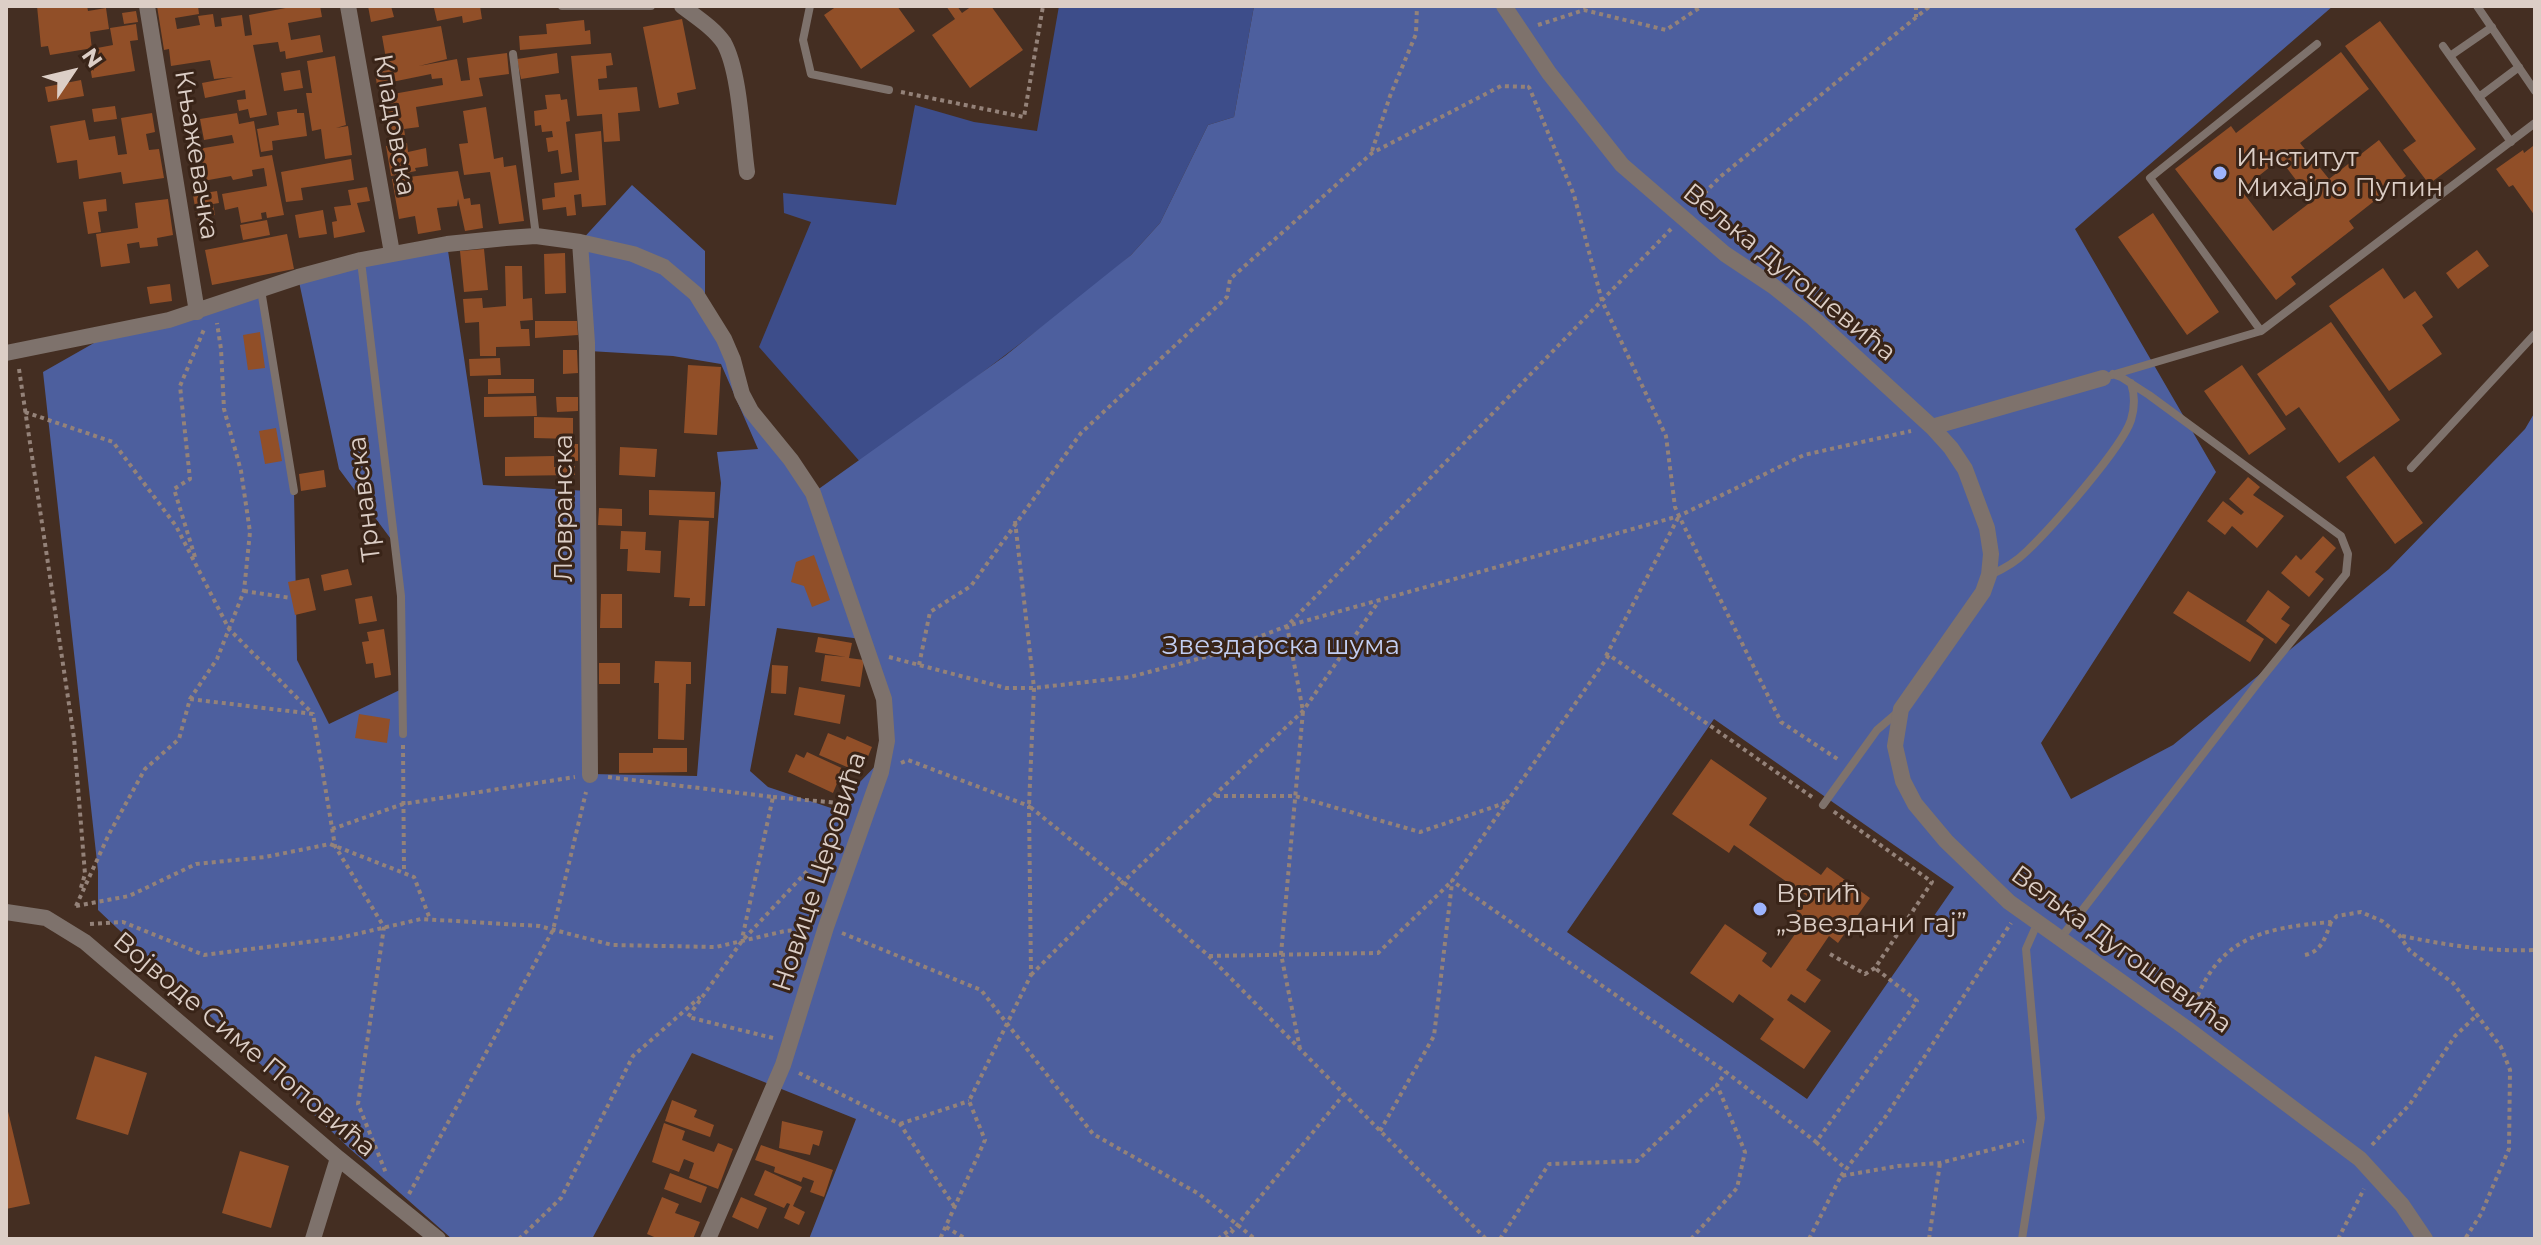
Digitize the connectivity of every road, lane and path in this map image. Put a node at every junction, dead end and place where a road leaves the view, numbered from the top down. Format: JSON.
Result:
{"nodes":[{"id":1,"x":147,"y":6,"type":"edge"},
{"id":2,"x":348,"y":6,"type":"edge"},
{"id":3,"x":562,"y":6,"type":"edge"},
{"id":4,"x":651,"y":6,"type":"edge"},
{"id":5,"x":682,"y":6,"type":"edge"},
{"id":6,"x":810,"y":6,"type":"edge"},
{"id":7,"x":1043,"y":6,"type":"edge"},
{"id":8,"x":1417,"y":6,"type":"edge"},
{"id":9,"x":1504,"y":6,"type":"edge"},
{"id":10,"x":1702,"y":6,"type":"edge"},
{"id":11,"x":1916,"y":6,"type":"edge"},
{"id":12,"x":1930,"y":6,"type":"edge"},
{"id":13,"x":2477,"y":6,"type":"edge"},
{"id":14,"x":1916,"y":17,"type":"junction"},
{"id":15,"x":2492,"y":27,"type":"junction"},
{"id":16,"x":1521,"y":31,"type":"junction"},
{"id":17,"x":2317,"y":44,"type":"dead end"},
{"id":18,"x":2443,"y":46,"type":"dead end"},
{"id":19,"x":513,"y":54,"type":"dead end"},
{"id":20,"x":2450,"y":56,"type":"junction"},
{"id":21,"x":2519,"y":67,"type":"junction"},
{"id":22,"x":1549,"y":73,"type":"junction"},
{"id":23,"x":1529,"y":87,"type":"junction"},
{"id":24,"x":889,"y":90,"type":"joint"},
{"id":25,"x":2535,"y":91,"type":"edge"},
{"id":26,"x":2479,"y":97,"type":"junction"},
{"id":27,"x":2535,"y":123,"type":"edge"},
{"id":28,"x":2511,"y":142,"type":"junction"},
{"id":29,"x":1372,"y":153,"type":"junction"},
{"id":30,"x":747,"y":172,"type":"dead end"},
{"id":31,"x":1682,"y":218,"type":"junction"},
{"id":32,"x":536,"y":236,"type":"junction"},
{"id":33,"x":580,"y":242,"type":"junction"},
{"id":34,"x":392,"y":253,"type":"junction"},
{"id":35,"x":361,"y":260,"type":"junction"},
{"id":36,"x":261,"y":290,"type":"junction"},
{"id":37,"x":1602,"y":301,"type":"junction"},
{"id":38,"x":206,"y":309,"type":"junction"},
{"id":39,"x":2261,"y":331,"type":"junction"},
{"id":40,"x":2535,"y":334,"type":"edge"},
{"id":41,"x":10,"y":352,"type":"edge"},
{"id":42,"x":2108,"y":376,"type":"junction"},
{"id":43,"x":2131,"y":383,"type":"junction"},
{"id":44,"x":25,"y":412,"type":"junction"},
{"id":45,"x":1932,"y":427,"type":"junction"},
{"id":46,"x":2411,"y":468,"type":"dead end"},
{"id":47,"x":294,"y":491,"type":"dead end"},
{"id":48,"x":1679,"y":516,"type":"junction"},
{"id":49,"x":1015,"y":523,"type":"junction"},
{"id":50,"x":199,"y":570,"type":"junction"},
{"id":51,"x":1989,"y":575,"type":"junction"},
{"id":52,"x":244,"y":591,"type":"junction"},
{"id":53,"x":291,"y":598,"type":"dead end"},
{"id":54,"x":1379,"y":601,"type":"junction"},
{"id":55,"x":1287,"y":626,"type":"junction"},
{"id":56,"x":229,"y":629,"type":"junction"},
{"id":57,"x":867,"y":651,"type":"junction"},
{"id":58,"x":919,"y":665,"type":"junction"},
{"id":59,"x":1598,"y":671,"type":"junction"},
{"id":60,"x":1034,"y":688,"type":"junction"},
{"id":61,"x":190,"y":699,"type":"junction"},
{"id":62,"x":1901,"y":709,"type":"junction"},
{"id":63,"x":1303,"y":711,"type":"junction"},
{"id":64,"x":313,"y":714,"type":"junction"},
{"id":65,"x":403,"y":734,"type":"joint"},
{"id":66,"x":1850,"y":767,"type":"junction"},
{"id":67,"x":881,"y":772,"type":"junction"},
{"id":68,"x":590,"y":775,"type":"junction"},
{"id":69,"x":1214,"y":796,"type":"junction"},
{"id":70,"x":1295,"y":796,"type":"junction"},
{"id":71,"x":773,"y":797,"type":"junction"},
{"id":72,"x":1507,"y":802,"type":"junction"},
{"id":73,"x":403,"y":804,"type":"junction"},
{"id":74,"x":1823,"y":805,"type":"junction"},
{"id":75,"x":868,"y":806,"type":"junction"},
{"id":76,"x":1029,"y":806,"type":"junction"},
{"id":77,"x":332,"y":829,"type":"junction"},
{"id":78,"x":836,"y":840,"type":"dead end"},
{"id":79,"x":335,"y":846,"type":"junction"},
{"id":80,"x":404,"y":873,"type":"junction"},
{"id":81,"x":1452,"y":881,"type":"junction"},
{"id":82,"x":1123,"y":882,"type":"junction"},
{"id":83,"x":76,"y":906,"type":"junction"},
{"id":84,"x":2019,"y":910,"type":"junction"},
{"id":85,"x":6,"y":912,"type":"edge"},
{"id":86,"x":430,"y":919,"type":"junction"},
{"id":87,"x":2331,"y":922,"type":"junction"},
{"id":88,"x":2037,"y":924,"type":"junction"},
{"id":89,"x":61,"y":926,"type":"junction"},
{"id":90,"x":384,"y":927,"type":"junction"},
{"id":91,"x":826,"y":927,"type":"junction"},
{"id":92,"x":553,"y":930,"type":"junction"},
{"id":93,"x":2399,"y":935,"type":"junction"},
{"id":94,"x":2060,"y":939,"type":"junction"},
{"id":95,"x":742,"y":941,"type":"junction"},
{"id":96,"x":2535,"y":950,"type":"edge"},
{"id":97,"x":1281,"y":954,"type":"junction"},
{"id":98,"x":1830,"y":954,"type":"dead end"},
{"id":99,"x":2305,"y":955,"type":"dead end"},
{"id":100,"x":1209,"y":956,"type":"junction"},
{"id":101,"x":1875,"y":968,"type":"junction"},
{"id":102,"x":1031,"y":975,"type":"junction"},
{"id":103,"x":705,"y":993,"type":"junction"},
{"id":104,"x":2478,"y":1014,"type":"junction"},
{"id":105,"x":1007,"y":1023,"type":"junction"},
{"id":106,"x":2186,"y":1028,"type":"junction"},
{"id":107,"x":790,"y":1042,"type":"junction"},
{"id":108,"x":1300,"y":1049,"type":"junction"},
{"id":109,"x":783,"y":1065,"type":"junction"},
{"id":110,"x":1726,"y":1072,"type":"junction"},
{"id":111,"x":1717,"y":1085,"type":"junction"},
{"id":112,"x":1344,"y":1094,"type":"junction"},
{"id":113,"x":969,"y":1101,"type":"junction"},
{"id":114,"x":900,"y":1124,"type":"junction"},
{"id":115,"x":1380,"y":1131,"type":"junction"},
{"id":116,"x":2038,"y":1137,"type":"junction"},
{"id":117,"x":1816,"y":1142,"type":"junction"},
{"id":118,"x":338,"y":1158,"type":"junction"},
{"id":119,"x":2360,"y":1159,"type":"junction"},
{"id":120,"x":1940,"y":1163,"type":"junction"},
{"id":121,"x":1846,"y":1169,"type":"junction"},
{"id":122,"x":2373,"y":1172,"type":"junction"},
{"id":123,"x":1841,"y":1176,"type":"junction"},
{"id":124,"x":955,"y":1207,"type":"junction"},
{"id":125,"x":401,"y":1209,"type":"junction"},
{"id":126,"x":1237,"y":1224,"type":"junction"},
{"id":127,"x":946,"y":1227,"type":"junction"},
{"id":128,"x":313,"y":1239,"type":"edge"},
{"id":129,"x":438,"y":1239,"type":"edge"},
{"id":130,"x":519,"y":1239,"type":"edge"},
{"id":131,"x":708,"y":1239,"type":"edge"},
{"id":132,"x":940,"y":1239,"type":"edge"},
{"id":133,"x":966,"y":1239,"type":"edge"},
{"id":134,"x":1218,"y":1239,"type":"edge"},
{"id":135,"x":1226,"y":1239,"type":"edge"},
{"id":136,"x":1255,"y":1239,"type":"edge"},
{"id":137,"x":1486,"y":1239,"type":"edge"},
{"id":138,"x":1500,"y":1239,"type":"edge"},
{"id":139,"x":1691,"y":1239,"type":"edge"},
{"id":140,"x":1809,"y":1239,"type":"edge"},
{"id":141,"x":1929,"y":1239,"type":"edge"},
{"id":142,"x":2022,"y":1239,"type":"edge"},
{"id":143,"x":2338,"y":1239,"type":"edge"},
{"id":144,"x":2425,"y":1239,"type":"edge"},
{"id":145,"x":2465,"y":1239,"type":"edge"}],
"edges":[{"from":1,"to":38,"type":"street","name":"Књажевачка"},
{"from":2,"to":34,"type":"street","name":"Кладовска"},
{"from":3,"to":4,"type":"lane"},
{"from":5,"to":30,"type":"street"},
{"from":6,"to":24,"type":"lane"},
{"from":7,"to":24,"type":"path"},
{"from":8,"to":29,"type":"path"},
{"from":9,"to":16,"type":"street","name":"Вељка Дугошевића"},
{"from":10,"to":16,"type":"path"},
{"from":11,"to":14,"type":"path"},
{"from":12,"to":14,"type":"path"},
{"from":13,"to":15,"type":"lane"},
{"from":14,"to":31,"type":"path"},
{"from":15,"to":20,"type":"lane"},
{"from":15,"to":21,"type":"lane"},
{"from":16,"to":22,"type":"street","name":"Вељка Дугошевића"},
{"from":17,"to":39,"type":"lane"},
{"from":18,"to":20,"type":"lane"},
{"from":19,"to":32,"type":"lane"},
{"from":20,"to":26,"type":"lane"},
{"from":21,"to":25,"type":"lane"},
{"from":21,"to":26,"type":"lane"},
{"from":22,"to":23,"type":"path"},
{"from":22,"to":31,"type":"street","name":"Вељка Дугошевића"},
{"from":23,"to":29,"type":"path"},
{"from":23,"to":37,"type":"path"},
{"from":26,"to":28,"type":"lane"},
{"from":27,"to":28,"type":"lane"},
{"from":28,"to":39,"type":"lane"},
{"from":29,"to":49,"type":"path"},
{"from":31,"to":37,"type":"path"},
{"from":31,"to":45,"type":"street","name":"Вељка Дугошевића"},
{"from":32,"to":33,"type":"street"},
{"from":32,"to":34,"type":"street"},
{"from":33,"to":57,"type":"street","name":"Новице Церовића"},
{"from":33,"to":68,"type":"street","name":"Ловранска"},
{"from":34,"to":35,"type":"street"},
{"from":35,"to":36,"type":"street"},
{"from":35,"to":65,"type":"lane","name":"Трнавска"},
{"from":36,"to":38,"type":"street"},
{"from":36,"to":47,"type":"lane"},
{"from":37,"to":48,"type":"path"},
{"from":37,"to":55,"type":"path"},
{"from":38,"to":41,"type":"street"},
{"from":38,"to":50,"type":"path"},
{"from":38,"to":52,"type":"path"},
{"from":39,"to":42,"type":"lane"},
{"from":40,"to":46,"type":"lane"},
{"from":41,"to":44,"type":"path"},
{"from":42,"to":43,"type":"lane"},
{"from":42,"to":45,"type":"street"},
{"from":43,"to":51,"type":"lane"},
{"from":43,"to":94,"type":"lane"},
{"from":44,"to":50,"type":"path"},
{"from":44,"to":83,"type":"path"},
{"from":45,"to":48,"type":"path"},
{"from":45,"to":51,"type":"street","name":"Вељка Дугошевића"},
{"from":48,"to":54,"type":"path"},
{"from":48,"to":59,"type":"path"},
{"from":48,"to":66,"type":"path"},
{"from":49,"to":58,"type":"path"},
{"from":49,"to":60,"type":"path"},
{"from":50,"to":56,"type":"path"},
{"from":51,"to":62,"type":"street","name":"Вељка Дугошевића"},
{"from":52,"to":53,"type":"path"},
{"from":52,"to":56,"type":"path"},
{"from":54,"to":55,"type":"path"},
{"from":54,"to":63,"type":"path"},
{"from":55,"to":60,"type":"path"},
{"from":55,"to":63,"type":"path"},
{"from":56,"to":61,"type":"path"},
{"from":56,"to":64,"type":"path"},
{"from":57,"to":58,"type":"path"},
{"from":57,"to":67,"type":"street","name":"Новице Церовића"},
{"from":58,"to":60,"type":"path"},
{"from":59,"to":72,"type":"path"},
{"from":59,"to":74,"type":"path"},
{"from":60,"to":76,"type":"path"},
{"from":61,"to":64,"type":"path"},
{"from":61,"to":83,"type":"path"},
{"from":62,"to":66,"type":"lane"},
{"from":62,"to":84,"type":"street","name":"Вељка Дугошевића"},
{"from":63,"to":69,"type":"path"},
{"from":63,"to":70,"type":"path"},
{"from":64,"to":77,"type":"path"},
{"from":65,"to":73,"type":"path"},
{"from":66,"to":74,"type":"lane"},
{"from":67,"to":75,"type":"street","name":"Новице Церовића"},
{"from":67,"to":76,"type":"path"},
{"from":68,"to":71,"type":"path"},
{"from":68,"to":73,"type":"path"},
{"from":68,"to":92,"type":"path"},
{"from":69,"to":70,"type":"path"},
{"from":69,"to":82,"type":"path"},
{"from":70,"to":72,"type":"path"},
{"from":70,"to":97,"type":"path"},
{"from":71,"to":75,"type":"path"},
{"from":71,"to":95,"type":"path"},
{"from":72,"to":81,"type":"path"},
{"from":73,"to":77,"type":"path"},
{"from":73,"to":80,"type":"path"},
{"from":74,"to":101,"type":"path"},
{"from":75,"to":91,"type":"street","name":"Новице Церовића"},
{"from":76,"to":82,"type":"path"},
{"from":76,"to":102,"type":"path"},
{"from":77,"to":79,"type":"path"},
{"from":78,"to":95,"type":"path"},
{"from":79,"to":80,"type":"path"},
{"from":79,"to":83,"type":"path"},
{"from":79,"to":90,"type":"path"},
{"from":80,"to":86,"type":"path"},
{"from":81,"to":97,"type":"path"},
{"from":81,"to":110,"type":"path"},
{"from":81,"to":115,"type":"path"},
{"from":82,"to":100,"type":"path"},
{"from":82,"to":102,"type":"path"},
{"from":83,"to":89,"type":"path"},
{"from":84,"to":88,"type":"street","name":"Вељка Дугошевића"},
{"from":84,"to":121,"type":"path"},
{"from":85,"to":89,"type":"street","name":"Војводе Симе Поповића"},
{"from":86,"to":90,"type":"path"},
{"from":86,"to":92,"type":"path"},
{"from":87,"to":93,"type":"path"},
{"from":87,"to":99,"type":"path"},
{"from":87,"to":106,"type":"path"},
{"from":88,"to":94,"type":"street","name":"Вељка Дугошевића"},
{"from":88,"to":116,"type":"lane"},
{"from":89,"to":90,"type":"path"},
{"from":89,"to":118,"type":"street","name":"Војводе Симе Поповића"},
{"from":90,"to":125,"type":"path"},
{"from":91,"to":95,"type":"path"},
{"from":91,"to":105,"type":"path"},
{"from":91,"to":107,"type":"street","name":"Новице Церовића"},
{"from":92,"to":95,"type":"path"},
{"from":92,"to":125,"type":"path"},
{"from":93,"to":96,"type":"path"},
{"from":93,"to":104,"type":"path"},
{"from":94,"to":106,"type":"street","name":"Вељка Дугошевића"},
{"from":95,"to":103,"type":"path"},
{"from":97,"to":100,"type":"path"},
{"from":97,"to":108,"type":"path"},
{"from":98,"to":101,"type":"path"},
{"from":100,"to":108,"type":"path"},
{"from":101,"to":117,"type":"path"},
{"from":102,"to":105,"type":"path"},
{"from":103,"to":107,"type":"path"},
{"from":103,"to":130,"type":"path"},
{"from":104,"to":119,"type":"path"},
{"from":104,"to":145,"type":"path"},
{"from":105,"to":113,"type":"path"},
{"from":105,"to":126,"type":"path"},
{"from":106,"to":119,"type":"street","name":"Вељка Дугошевића"},
{"from":107,"to":109,"type":"street","name":"Новице Церовића"},
{"from":108,"to":112,"type":"path"},
{"from":109,"to":114,"type":"path"},
{"from":109,"to":131,"type":"street","name":"Новице Церовића"},
{"from":110,"to":111,"type":"path"},
{"from":110,"to":117,"type":"path"},
{"from":111,"to":138,"type":"path"},
{"from":111,"to":139,"type":"path"},
{"from":112,"to":115,"type":"path"},
{"from":112,"to":126,"type":"path"},
{"from":113,"to":114,"type":"path"},
{"from":113,"to":124,"type":"path"},
{"from":114,"to":124,"type":"path"},
{"from":115,"to":137,"type":"path"},
{"from":116,"to":120,"type":"path"},
{"from":116,"to":142,"type":"lane"},
{"from":117,"to":121,"type":"path"},
{"from":118,"to":125,"type":"street","name":"Војводе Симе Поповића"},
{"from":118,"to":128,"type":"street"},
{"from":119,"to":122,"type":"street","name":"Вељка Дугошевића"},
{"from":120,"to":123,"type":"path"},
{"from":120,"to":141,"type":"path"},
{"from":121,"to":123,"type":"path"},
{"from":122,"to":143,"type":"path"},
{"from":122,"to":144,"type":"street","name":"Вељка Дугошевића"},
{"from":123,"to":140,"type":"path"},
{"from":124,"to":127,"type":"path"},
{"from":125,"to":129,"type":"street","name":"Војводе Симе Поповића"},
{"from":126,"to":134,"type":"path"},
{"from":126,"to":135,"type":"path"},
{"from":126,"to":136,"type":"path"},
{"from":127,"to":132,"type":"path"},
{"from":127,"to":133,"type":"path"}]}
